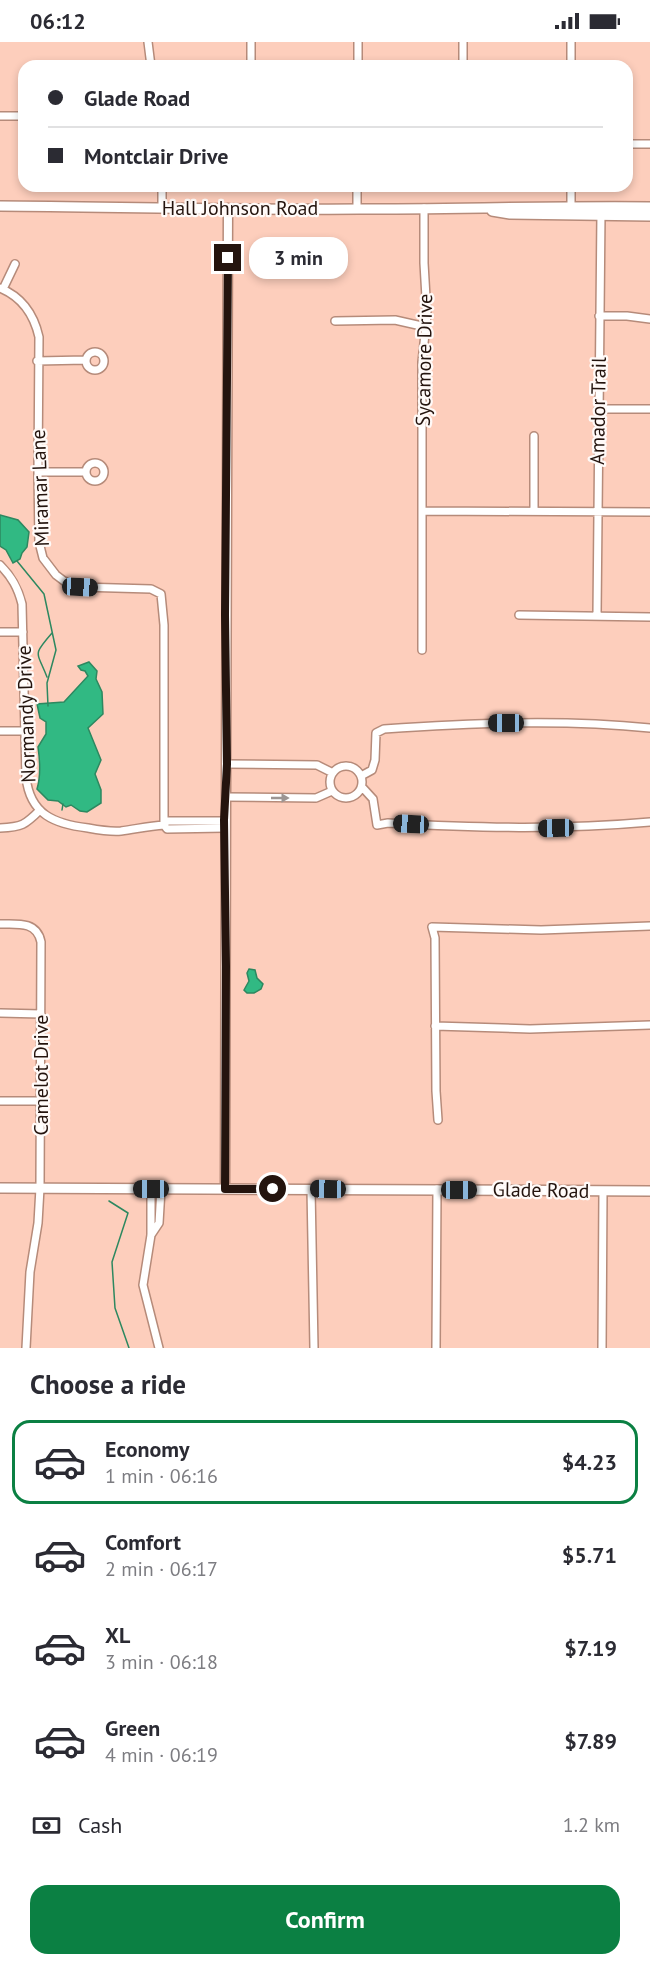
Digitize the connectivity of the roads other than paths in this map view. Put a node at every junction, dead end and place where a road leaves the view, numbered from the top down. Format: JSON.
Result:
{"nodes":[{"id":1,"x":148,"y":42,"type":"edge"},
{"id":2,"x":251,"y":42,"type":"edge"},
{"id":3,"x":358,"y":42,"type":"edge"},
{"id":4,"x":463,"y":42,"type":"edge"},
{"id":5,"x":571,"y":42,"type":"edge"},
{"id":6,"x":150,"y":60,"type":"edge"},
{"id":7,"x":251,"y":60,"type":"edge"},
{"id":8,"x":358,"y":60,"type":"edge"},
{"id":9,"x":463,"y":60,"type":"edge"},
{"id":10,"x":571,"y":60,"type":"edge"},
{"id":11,"x":0,"y":116,"type":"edge"},
{"id":12,"x":18,"y":116,"type":"edge"},
{"id":13,"x":633,"y":144,"type":"edge"},
{"id":14,"x":650,"y":144,"type":"edge"},
{"id":15,"x":162,"y":192,"type":"edge"},
{"id":16,"x":357,"y":192,"type":"edge"},
{"id":17,"x":571,"y":192,"type":"edge"},
{"id":18,"x":0,"y":206,"type":"edge"},
{"id":19,"x":650,"y":207,"type":"edge"},
{"id":20,"x":162,"y":208,"type":"junction"},
{"id":21,"x":228,"y":208,"type":"junction"},
{"id":22,"x":424,"y":208,"type":"junction"},
{"id":23,"x":357,"y":209,"type":"junction"},
{"id":24,"x":571,"y":211,"type":"junction"},
{"id":25,"x":600,"y":211,"type":"junction"},
{"id":26,"x":650,"y":216,"type":"edge"},
{"id":27,"x":15,"y":264,"type":"dead end"},
{"id":28,"x":2,"y":288,"type":"edge"},
{"id":29,"x":599,"y":316,"type":"junction"},
{"id":30,"x":650,"y":319,"type":"edge"},
{"id":31,"x":335,"y":321,"type":"dead end"},
{"id":32,"x":426,"y":327,"type":"junction"},
{"id":33,"x":86,"y":360,"type":"dead end"},
{"id":34,"x":38,"y":361,"type":"junction"},
{"id":35,"x":598,"y":409,"type":"junction"},
{"id":36,"x":650,"y":409,"type":"edge"},
{"id":37,"x":534,"y":436,"type":"dead end"},
{"id":38,"x":38,"y":472,"type":"junction"},
{"id":39,"x":86,"y":472,"type":"dead end"},
{"id":40,"x":423,"y":511,"type":"junction"},
{"id":41,"x":534,"y":511,"type":"junction"},
{"id":42,"x":597,"y":511,"type":"junction"},
{"id":43,"x":650,"y":512,"type":"edge"},
{"id":44,"x":0,"y":565,"type":"edge"},
{"id":45,"x":519,"y":615,"type":"dead end"},
{"id":46,"x":597,"y":615,"type":"junction"},
{"id":47,"x":650,"y":617,"type":"edge"},
{"id":48,"x":0,"y":632,"type":"edge"},
{"id":49,"x":23,"y":632,"type":"junction"},
{"id":50,"x":422,"y":650,"type":"dead end"},
{"id":51,"x":650,"y":728,"type":"edge"},
{"id":52,"x":25,"y":730,"type":"junction"},
{"id":53,"x":0,"y":731,"type":"edge"},
{"id":54,"x":227,"y":764,"type":"junction"},
{"id":55,"x":333,"y":772,"type":"junction"},
{"id":56,"x":361,"y":776,"type":"junction"},
{"id":57,"x":362,"y":787,"type":"junction"},
{"id":58,"x":332,"y":791,"type":"junction"},
{"id":59,"x":226,"y":797,"type":"junction"},
{"id":60,"x":40,"y":810,"type":"junction"},
{"id":61,"x":650,"y":822,"type":"edge"},
{"id":62,"x":165,"y":823,"type":"junction"},
{"id":63,"x":224,"y":824,"type":"junction"},
{"id":64,"x":0,"y":828,"type":"edge"},
{"id":65,"x":0,"y":924,"type":"edge"},
{"id":66,"x":650,"y":926,"type":"edge"},
{"id":67,"x":0,"y":1013,"type":"edge"},
{"id":68,"x":41,"y":1014,"type":"junction"},
{"id":69,"x":650,"y":1025,"type":"edge"},
{"id":70,"x":435,"y":1026,"type":"junction"},
{"id":71,"x":0,"y":1101,"type":"edge"},
{"id":72,"x":40,"y":1101,"type":"junction"},
{"id":73,"x":438,"y":1120,"type":"dead end"},
{"id":74,"x":0,"y":1188,"type":"edge"},
{"id":75,"x":40,"y":1188,"type":"junction"},
{"id":76,"x":156,"y":1189,"type":"junction"},
{"id":77,"x":225,"y":1189,"type":"junction"},
{"id":78,"x":311,"y":1189,"type":"junction"},
{"id":79,"x":437,"y":1189,"type":"junction"},
{"id":80,"x":603,"y":1191,"type":"junction"},
{"id":81,"x":650,"y":1191,"type":"edge"},
{"id":82,"x":26,"y":1348,"type":"edge"},
{"id":83,"x":159,"y":1348,"type":"edge"},
{"id":84,"x":314,"y":1348,"type":"edge"},
{"id":85,"x":436,"y":1348,"type":"edge"},
{"id":86,"x":602,"y":1348,"type":"edge"}],
"edges":[{"from":1,"to":6,"type":"street"},
{"from":2,"to":7,"type":"street"},
{"from":3,"to":8,"type":"street"},
{"from":4,"to":9,"type":"street"},
{"from":5,"to":10,"type":"street"},
{"from":11,"to":12,"type":"street"},
{"from":13,"to":14,"type":"street"},
{"from":15,"to":20,"type":"street"},
{"from":16,"to":23,"type":"street"},
{"from":17,"to":24,"type":"street"},
{"from":18,"to":20,"type":"main road","name":"Hall Johnson Road"},
{"from":19,"to":25,"type":"main road","name":"Hall Johnson Road"},
{"from":20,"to":21,"type":"main road","name":"Hall Johnson Road"},
{"from":21,"to":23,"type":"main road","name":"Hall Johnson Road"},
{"from":21,"to":54,"type":"street"},
{"from":22,"to":23,"type":"main road","name":"Hall Johnson Road"},
{"from":22,"to":24,"type":"main road","name":"Hall Johnson Road"},
{"from":22,"to":32,"type":"street","name":"Sycamore Drive"},
{"from":24,"to":25,"type":"main road","name":"Hall Johnson Road"},
{"from":25,"to":26,"type":"main road","name":"Hall Johnson Road"},
{"from":25,"to":29,"type":"street","name":"Amador Trail"},
{"from":27,"to":28,"type":"street"},
{"from":28,"to":34,"type":"street","name":"Miramar Lane"},
{"from":29,"to":30,"type":"street"},
{"from":29,"to":35,"type":"street","name":"Amador Trail"},
{"from":31,"to":32,"type":"street"},
{"from":32,"to":40,"type":"street","name":"Sycamore Drive"},
{"from":33,"to":34,"type":"street"},
{"from":34,"to":38,"type":"street","name":"Miramar Lane"},
{"from":35,"to":36,"type":"street"},
{"from":35,"to":42,"type":"street","name":"Amador Trail"},
{"from":37,"to":41,"type":"street"},
{"from":38,"to":39,"type":"street"},
{"from":38,"to":62,"type":"street","name":"Miramar Lane"},
{"from":40,"to":41,"type":"street"},
{"from":40,"to":50,"type":"street","name":"Sycamore Drive"},
{"from":41,"to":42,"type":"street"},
{"from":42,"to":43,"type":"street"},
{"from":42,"to":46,"type":"street","name":"Amador Trail"},
{"from":44,"to":49,"type":"street","name":"Normandy Drive"},
{"from":45,"to":46,"type":"street"},
{"from":46,"to":47,"type":"street"},
{"from":48,"to":49,"type":"street"},
{"from":49,"to":52,"type":"street","name":"Normandy Drive"},
{"from":51,"to":56,"type":"street"},
{"from":52,"to":53,"type":"street"},
{"from":52,"to":60,"type":"street","name":"Normandy Drive"},
{"from":54,"to":55,"type":"street"},
{"from":54,"to":59,"type":"street"},
{"from":55,"to":56,"type":"street"},
{"from":55,"to":58,"type":"street"},
{"from":56,"to":57,"type":"street"},
{"from":57,"to":58,"type":"street"},
{"from":57,"to":61,"type":"street"},
{"from":59,"to":58,"type":"street","one_way":true},
{"from":59,"to":63,"type":"street"},
{"from":60,"to":62,"type":"street","name":"Normandy Drive"},
{"from":60,"to":64,"type":"street"},
{"from":62,"to":63,"type":"street","name":"Normandy Drive"},
{"from":63,"to":77,"type":"street"},
{"from":65,"to":68,"type":"street","name":"Camelot Drive"},
{"from":66,"to":70,"type":"street"},
{"from":67,"to":68,"type":"street"},
{"from":68,"to":72,"type":"street","name":"Camelot Drive"},
{"from":69,"to":70,"type":"street"},
{"from":70,"to":73,"type":"street"},
{"from":71,"to":72,"type":"street"},
{"from":72,"to":75,"type":"street","name":"Camelot Drive"},
{"from":74,"to":75,"type":"main road","name":"Glade Road"},
{"from":75,"to":76,"type":"main road","name":"Glade Road"},
{"from":75,"to":82,"type":"street","name":"Camelot Drive"},
{"from":76,"to":77,"type":"main road","name":"Glade Road"},
{"from":76,"to":83,"type":"street"},
{"from":77,"to":78,"type":"main road","name":"Glade Road"},
{"from":78,"to":79,"type":"main road","name":"Glade Road"},
{"from":78,"to":84,"type":"street"},
{"from":79,"to":80,"type":"main road","name":"Glade Road"},
{"from":79,"to":85,"type":"street"},
{"from":80,"to":81,"type":"main road","name":"Glade Road"},
{"from":80,"to":86,"type":"street"}]}
